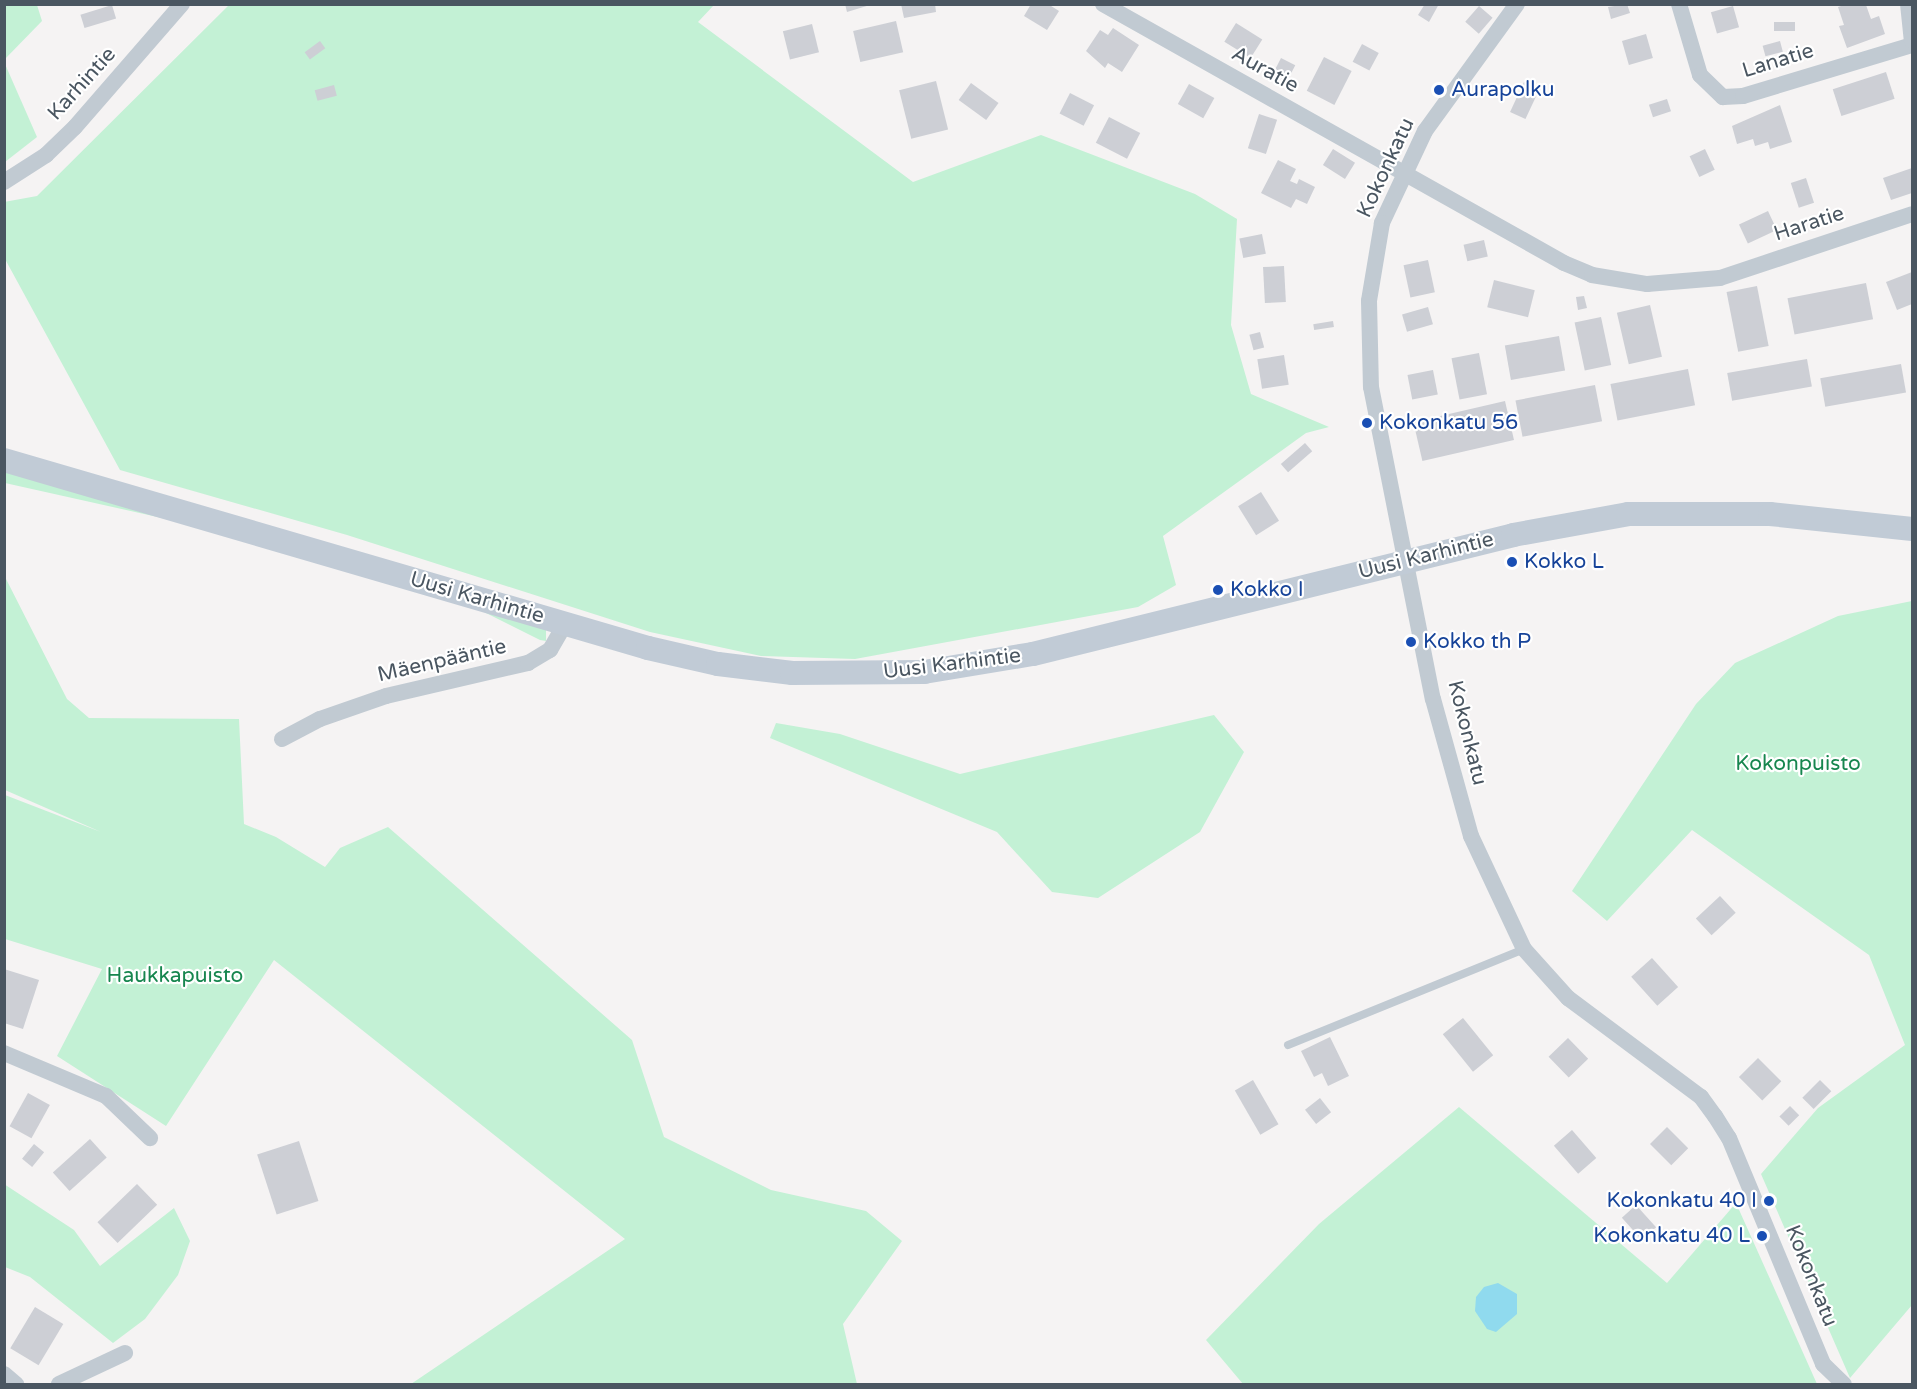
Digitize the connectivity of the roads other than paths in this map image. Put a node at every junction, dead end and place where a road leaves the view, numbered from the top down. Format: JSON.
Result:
{"nodes":[{"id":1,"x":182,"y":4,"type":"edge"},
{"id":2,"x":1103,"y":4,"type":"edge"},
{"id":3,"x":1517,"y":4,"type":"edge"},
{"id":4,"x":1679,"y":4,"type":"edge"},
{"id":5,"x":1908,"y":4,"type":"edge"},
{"id":6,"x":1912,"y":43,"type":"edge"},
{"id":7,"x":1405,"y":174,"type":"junction"},
{"id":8,"x":4,"y":182,"type":"edge"},
{"id":9,"x":1912,"y":214,"type":"edge"},
{"id":10,"x":4,"y":460,"type":"edge"},
{"id":11,"x":1912,"y":530,"type":"edge"},
{"id":12,"x":1405,"y":560,"type":"junction"},
{"id":13,"x":565,"y":624,"type":"junction"},
{"id":14,"x":282,"y":739,"type":"dead end"},
{"id":15,"x":1524,"y":949,"type":"junction"},
{"id":16,"x":1288,"y":1045,"type":"dead end"},
{"id":17,"x":4,"y":1053,"type":"edge"},
{"id":18,"x":150,"y":1138,"type":"dead end"},
{"id":19,"x":124,"y":1353,"type":"dead end"},
{"id":20,"x":4,"y":1374,"type":"edge"},
{"id":21,"x":1838,"y":1383,"type":"edge"},
{"id":22,"x":16,"y":1384,"type":"edge"},
{"id":23,"x":59,"y":1384,"type":"edge"}],
"edges":[{"from":1,"to":8,"type":"street","name":"Karhintie"},
{"from":2,"to":7,"type":"street","name":"Auratie"},
{"from":3,"to":7,"type":"street","name":"Kokonkatu"},
{"from":4,"to":6,"type":"street","name":"Lanatie"},
{"from":5,"to":6,"type":"street"},
{"from":7,"to":9,"type":"street","name":"Haratie"},
{"from":7,"to":12,"type":"street","name":"Kokonkatu"},
{"from":10,"to":13,"type":"street","name":"Uusi Karhintie"},
{"from":11,"to":12,"type":"street","name":"Uusi Karhintie"},
{"from":12,"to":13,"type":"street","name":"Uusi Karhintie"},
{"from":12,"to":15,"type":"street","name":"Kokonkatu"},
{"from":13,"to":14,"type":"street","name":"Mäenpääntie"},
{"from":15,"to":16,"type":"lane"},
{"from":15,"to":21,"type":"street","name":"Kokonkatu"},
{"from":17,"to":18,"type":"street"},
{"from":19,"to":23,"type":"street"},
{"from":20,"to":22,"type":"street"}]}
